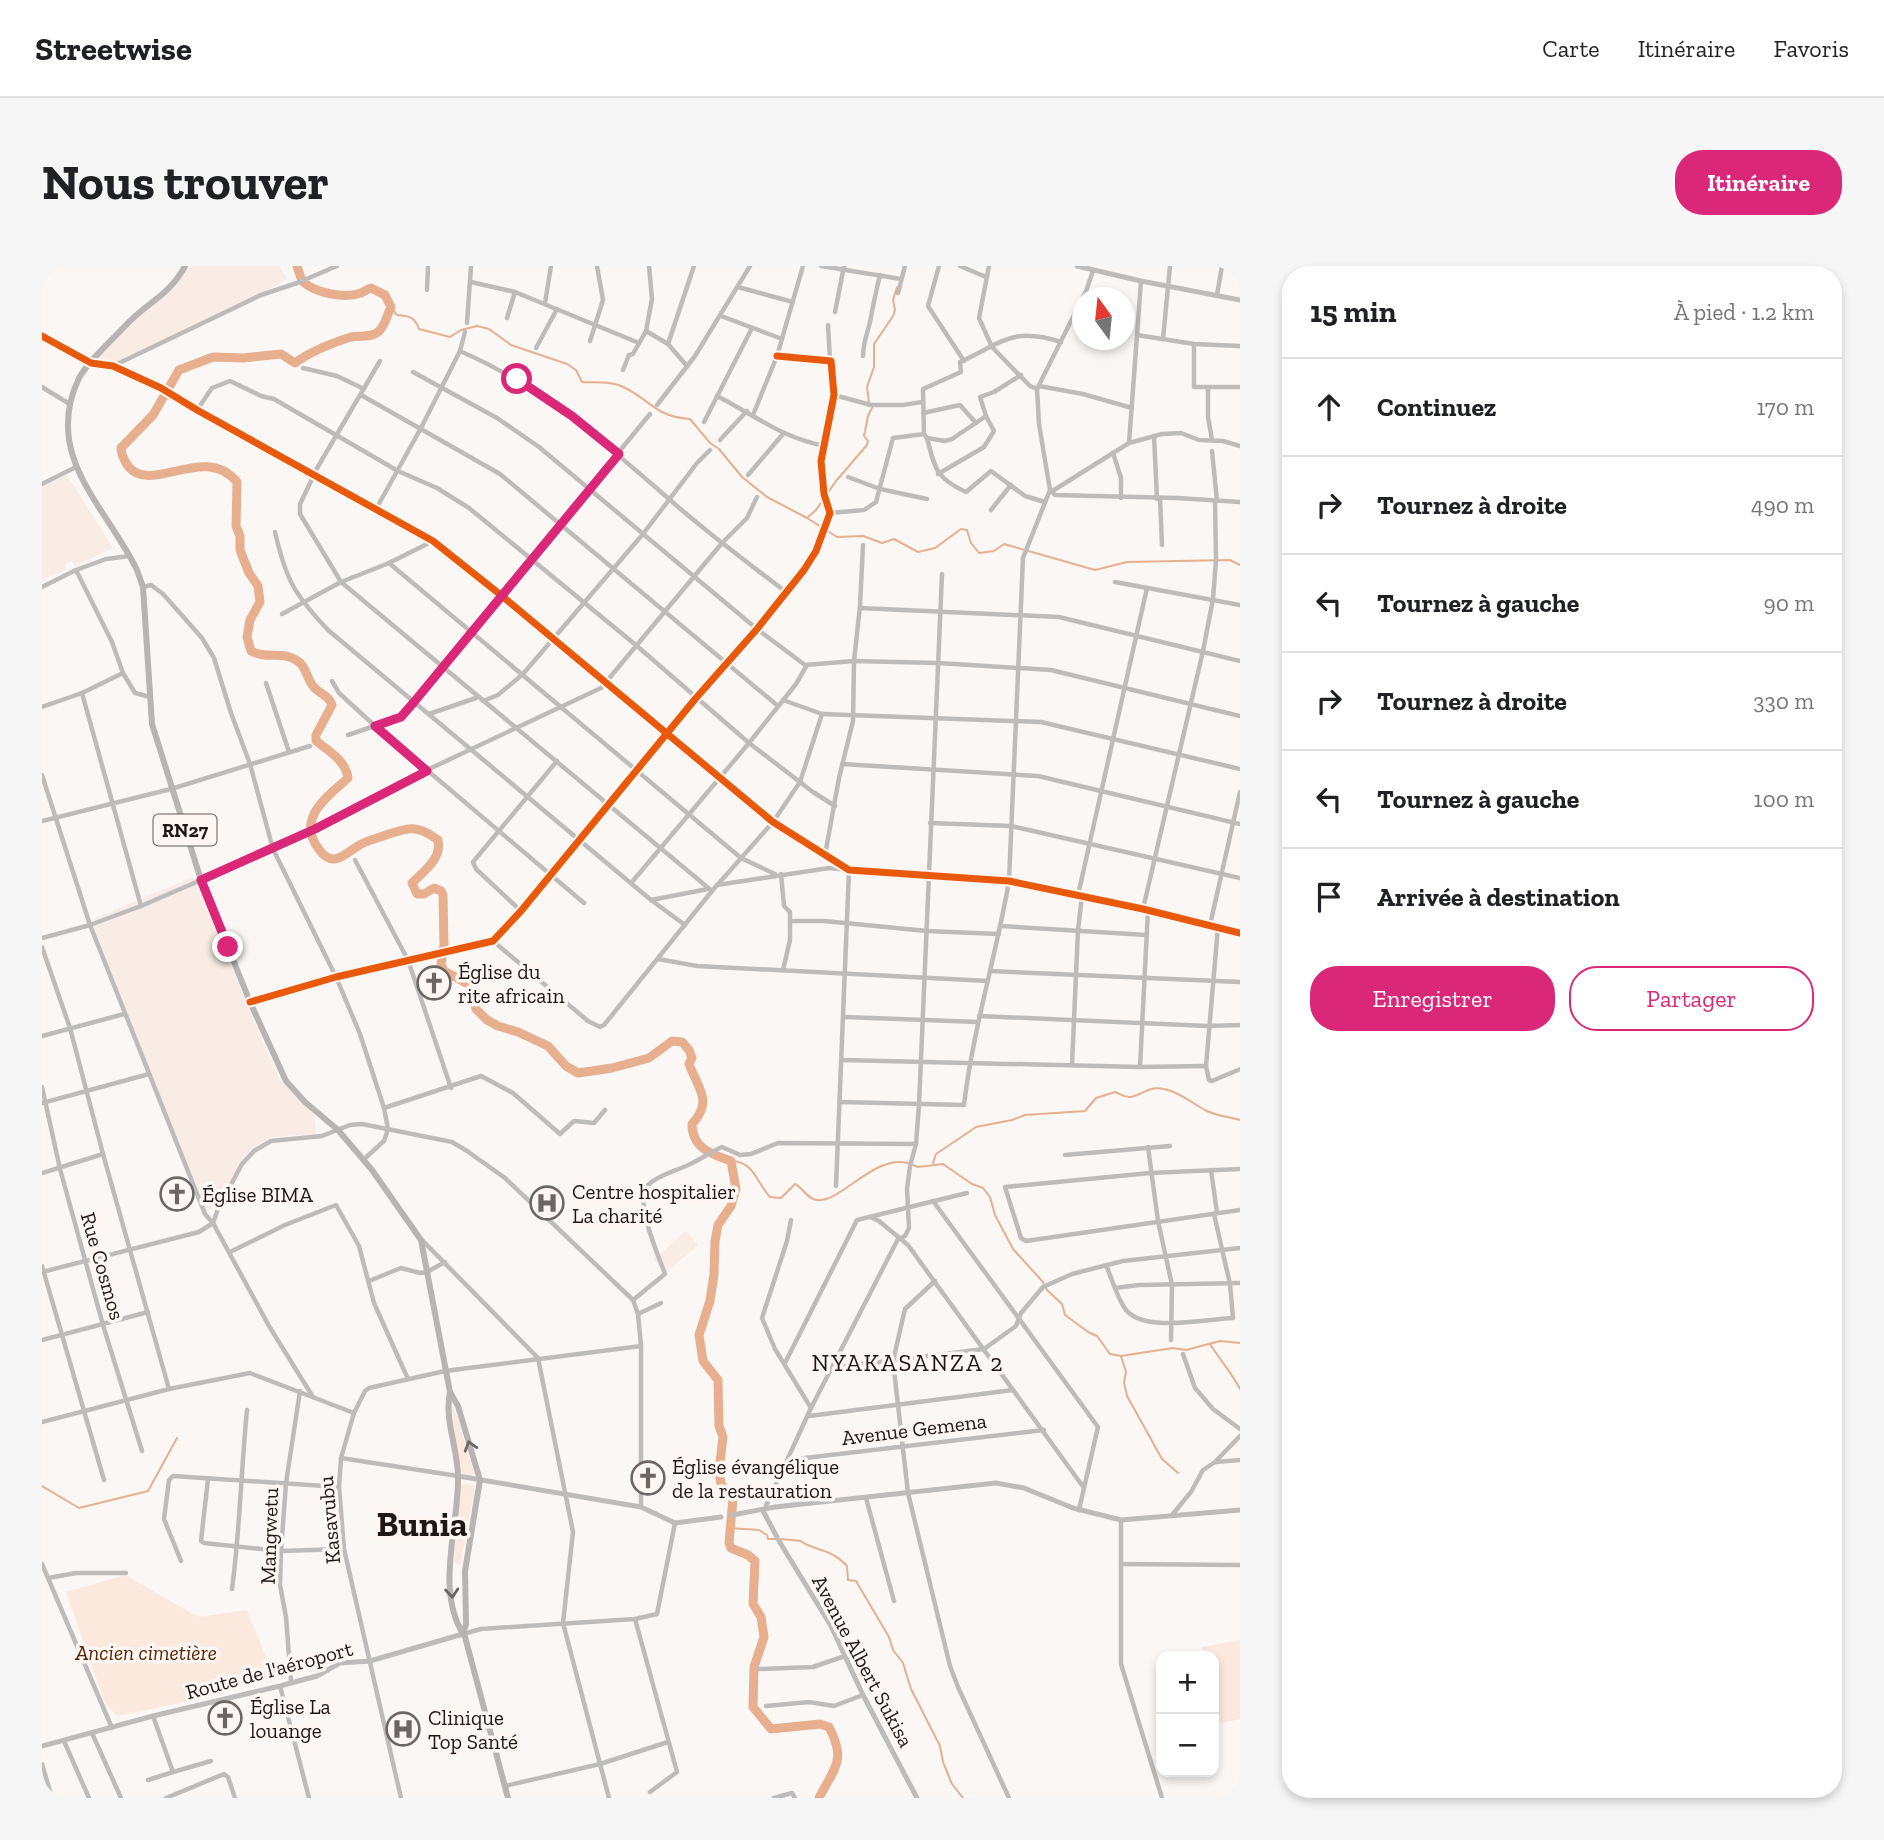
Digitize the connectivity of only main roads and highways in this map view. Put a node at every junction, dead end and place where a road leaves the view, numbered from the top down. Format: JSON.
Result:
{"nodes":[{"id":1,"x":185,"y":266,"type":"edge"},
{"id":2,"x":450,"y":1392,"type":"junction"},
{"id":3,"x":450,"y":1569,"type":"junction"},
{"id":4,"x":464,"y":1572,"type":"junction"},
{"id":5,"x":463,"y":1634,"type":"junction"},
{"id":6,"x":508,"y":1798,"type":"edge"}],
"edges":[{"from":1,"to":2,"type":"main road","number":"RN27"},
{"from":2,"to":3,"type":"main road","number":"RN27"},
{"from":4,"to":2,"type":"main road","number":"RN27","one_way":true},
{"from":3,"to":4,"type":"main road"},
{"from":3,"to":5,"type":"main road","number":"RN27","one_way":true},
{"from":4,"to":5,"type":"main road","number":"RN27"},
{"from":5,"to":6,"type":"main road","number":"RN27"}]}
